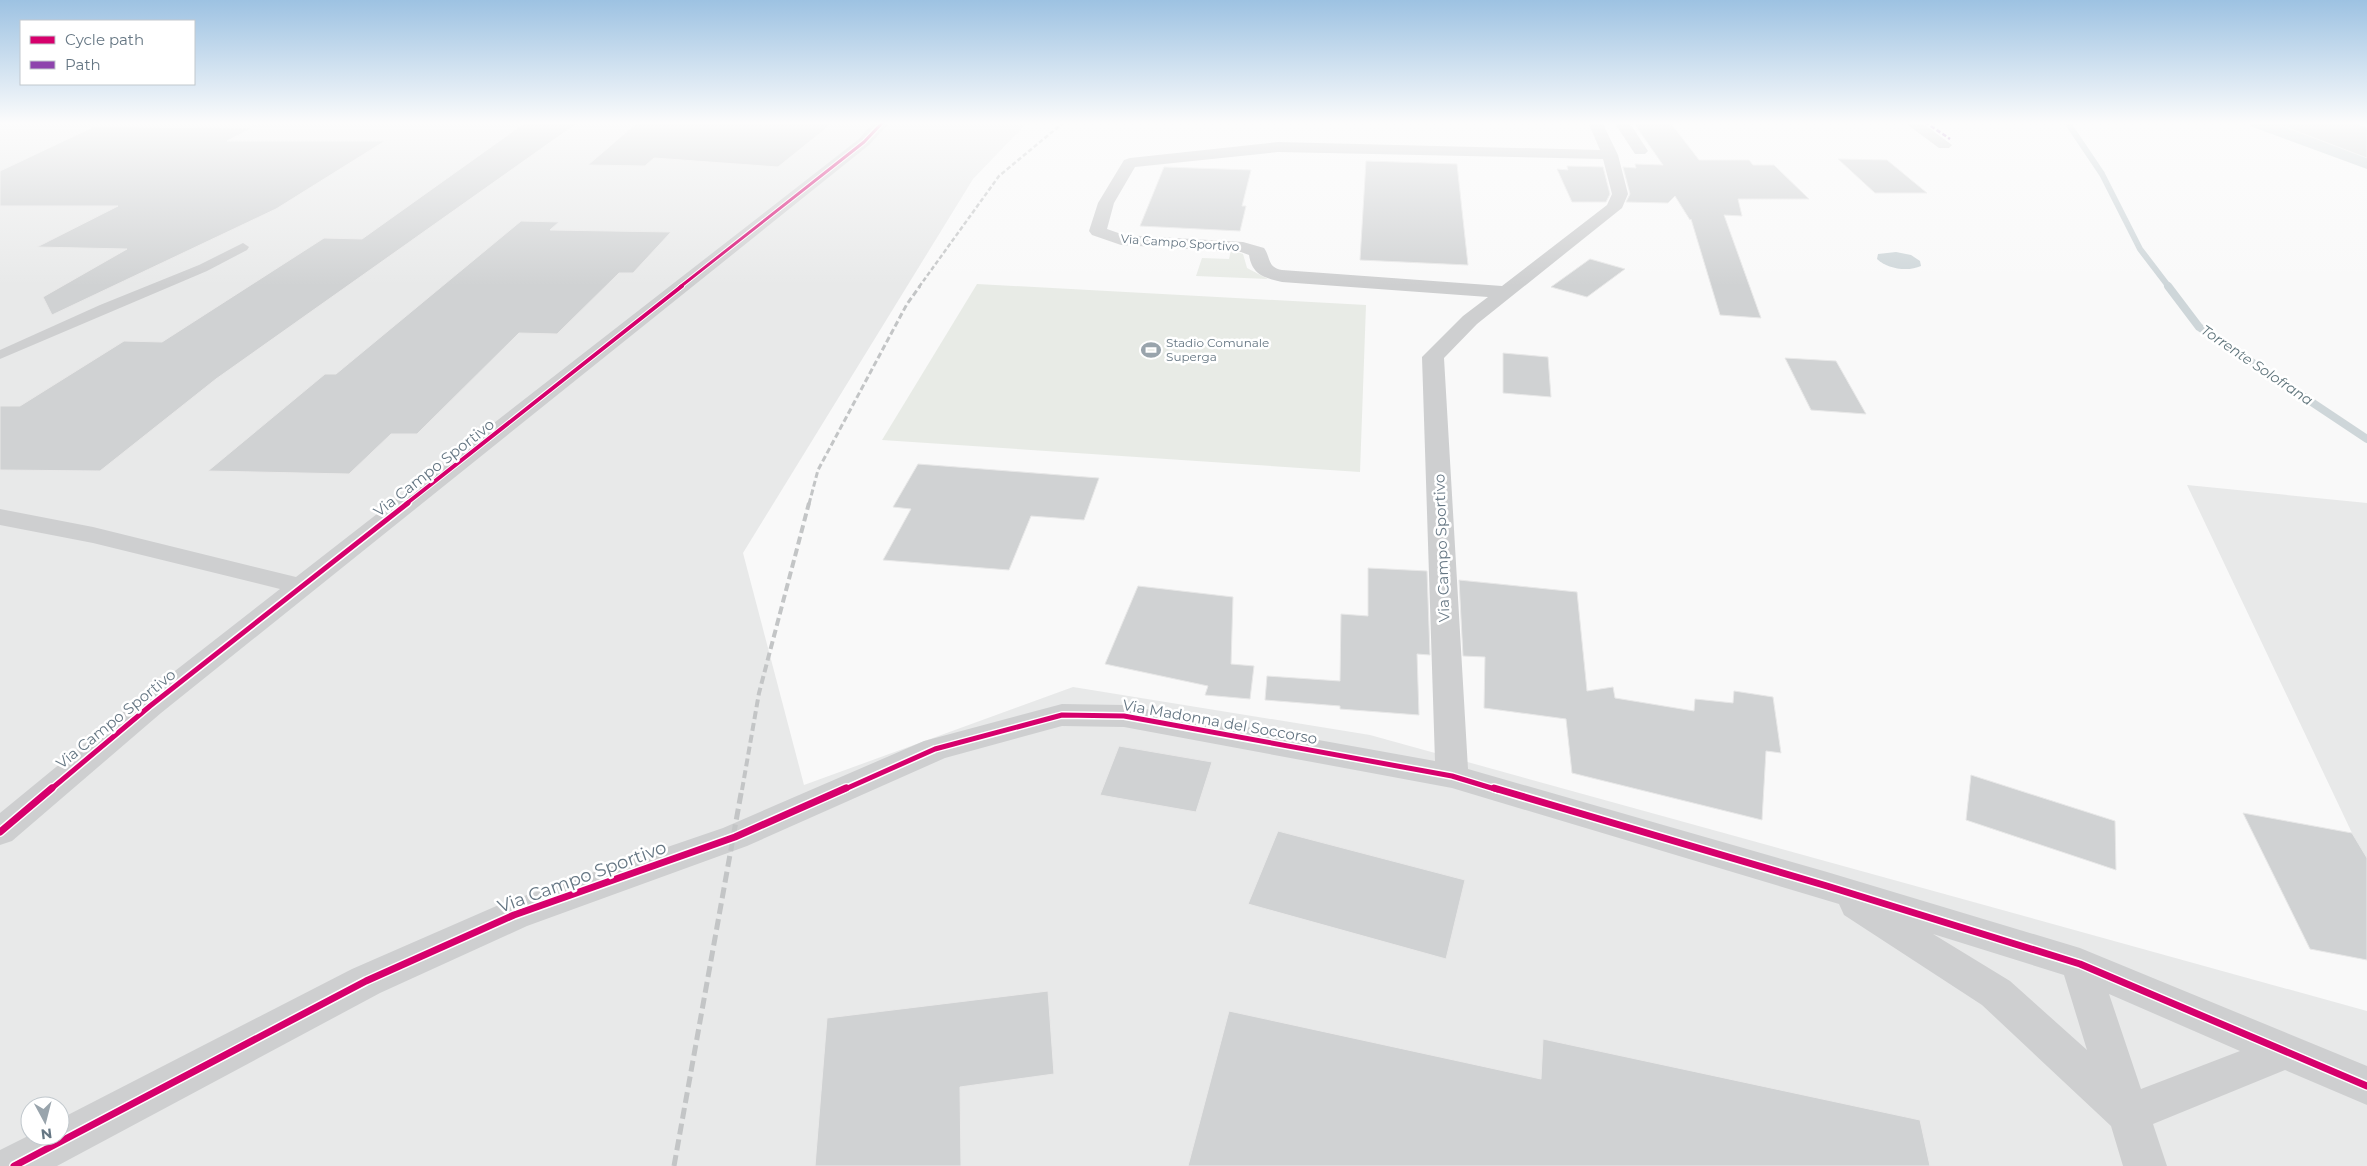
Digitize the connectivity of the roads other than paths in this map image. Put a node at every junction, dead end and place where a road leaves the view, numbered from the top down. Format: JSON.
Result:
{"nodes":[{"id":1,"x":820,"y":176,"type":"edge"},
{"id":2,"x":1122,"y":176,"type":"edge"},
{"id":3,"x":1615,"y":176,"type":"edge"},
{"id":4,"x":243,"y":247,"type":"dead end"},
{"id":5,"x":1505,"y":292,"type":"junction"},
{"id":6,"x":0,"y":355,"type":"edge"},
{"id":7,"x":0,"y":517,"type":"edge"},
{"id":8,"x":304,"y":587,"type":"junction"},
{"id":9,"x":1452,"y":776,"type":"junction"},
{"id":10,"x":0,"y":832,"type":"edge"},
{"id":11,"x":734,"y":837,"type":"joint"},
{"id":12,"x":1827,"y":886,"type":"junction"},
{"id":13,"x":2080,"y":964,"type":"junction"},
{"id":14,"x":2287,"y":1052,"type":"junction"},
{"id":15,"x":2367,"y":1086,"type":"edge"},
{"id":16,"x":2128,"y":1114,"type":"junction"},
{"id":17,"x":14,"y":1166,"type":"edge"},
{"id":18,"x":2145,"y":1166,"type":"edge"}],
"edges":[{"from":1,"to":8,"type":"street","name":"Via Campo Sportivo"},
{"from":2,"to":5,"type":"street","name":"Via Campo Sportivo"},
{"from":3,"to":5,"type":"street","name":"Via Campo Sportivo"},
{"from":4,"to":6,"type":"lane"},
{"from":5,"to":9,"type":"street","name":"Via Campo Sportivo"},
{"from":7,"to":8,"type":"street"},
{"from":8,"to":10,"type":"street","name":"Via Campo Sportivo"},
{"from":9,"to":11,"type":"street","name":"Via Madonna del Soccorso"},
{"from":9,"to":12,"type":"street","name":"Via Madonna del Soccorso"},
{"from":11,"to":17,"type":"street","name":"Via Campo Sportivo"},
{"from":12,"to":13,"type":"street","name":"Via Madonna del Soccorso"},
{"from":12,"to":16,"type":"street"},
{"from":13,"to":14,"type":"street","name":"Via Madonna del Soccorso"},
{"from":13,"to":16,"type":"street"},
{"from":14,"to":15,"type":"street","name":"Via Madonna del Soccorso"},
{"from":14,"to":16,"type":"street"},
{"from":16,"to":18,"type":"street"}]}
